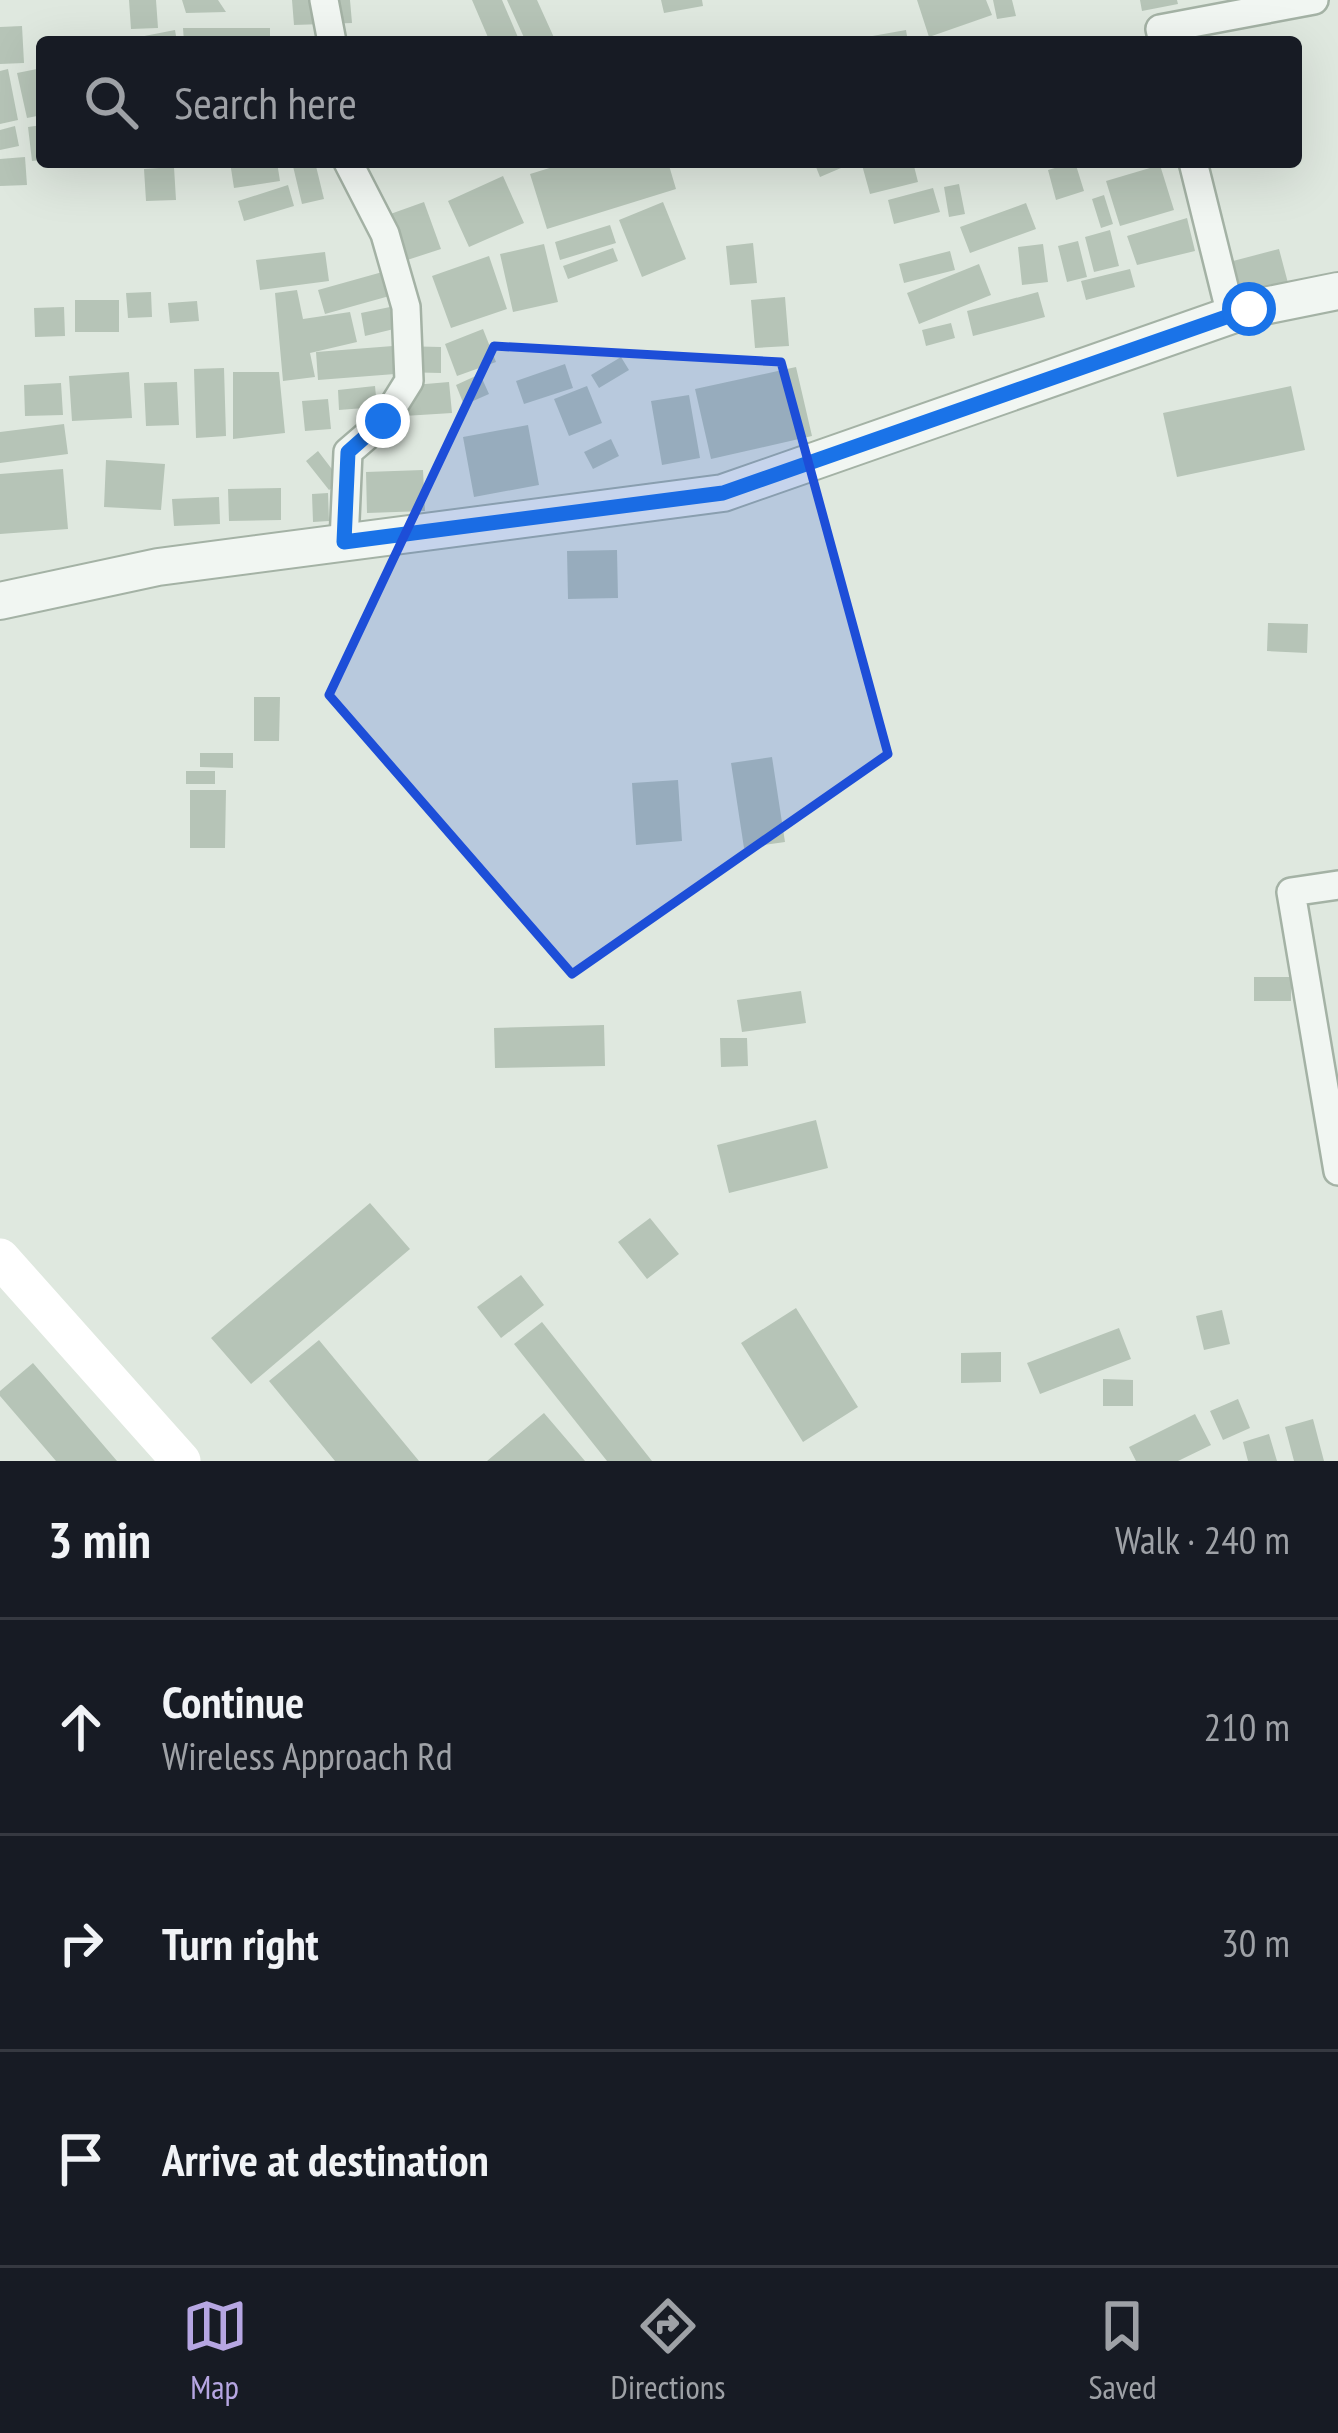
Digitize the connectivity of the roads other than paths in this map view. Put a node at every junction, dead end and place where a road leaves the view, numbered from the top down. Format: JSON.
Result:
{"nodes":[{"id":1,"x":324,"y":0,"type":"edge"},
{"id":2,"x":1314,"y":0,"type":"edge"},
{"id":3,"x":331,"y":36,"type":"edge"},
{"id":4,"x":1162,"y":36,"type":"edge"},
{"id":5,"x":351,"y":168,"type":"edge"},
{"id":6,"x":1194,"y":168,"type":"edge"},
{"id":7,"x":1338,"y":291,"type":"edge"},
{"id":8,"x":1231,"y":315,"type":"junction"},
{"id":9,"x":344,"y":542,"type":"junction"},
{"id":10,"x":0,"y":601,"type":"edge"},
{"id":11,"x":1338,"y":885,"type":"edge"},
{"id":12,"x":1338,"y":1171,"type":"edge"},
{"id":13,"x":0,"y":1258,"type":"edge"},
{"id":14,"x":181,"y":1461,"type":"edge"}],
"edges":[{"from":1,"to":3,"type":"street"},
{"from":2,"to":4,"type":"street"},
{"from":5,"to":9,"type":"street"},
{"from":6,"to":8,"type":"street"},
{"from":7,"to":8,"type":"street"},
{"from":8,"to":9,"type":"street"},
{"from":9,"to":10,"type":"street"},
{"from":11,"to":12,"type":"street"},
{"from":13,"to":14,"type":"main road"}]}
